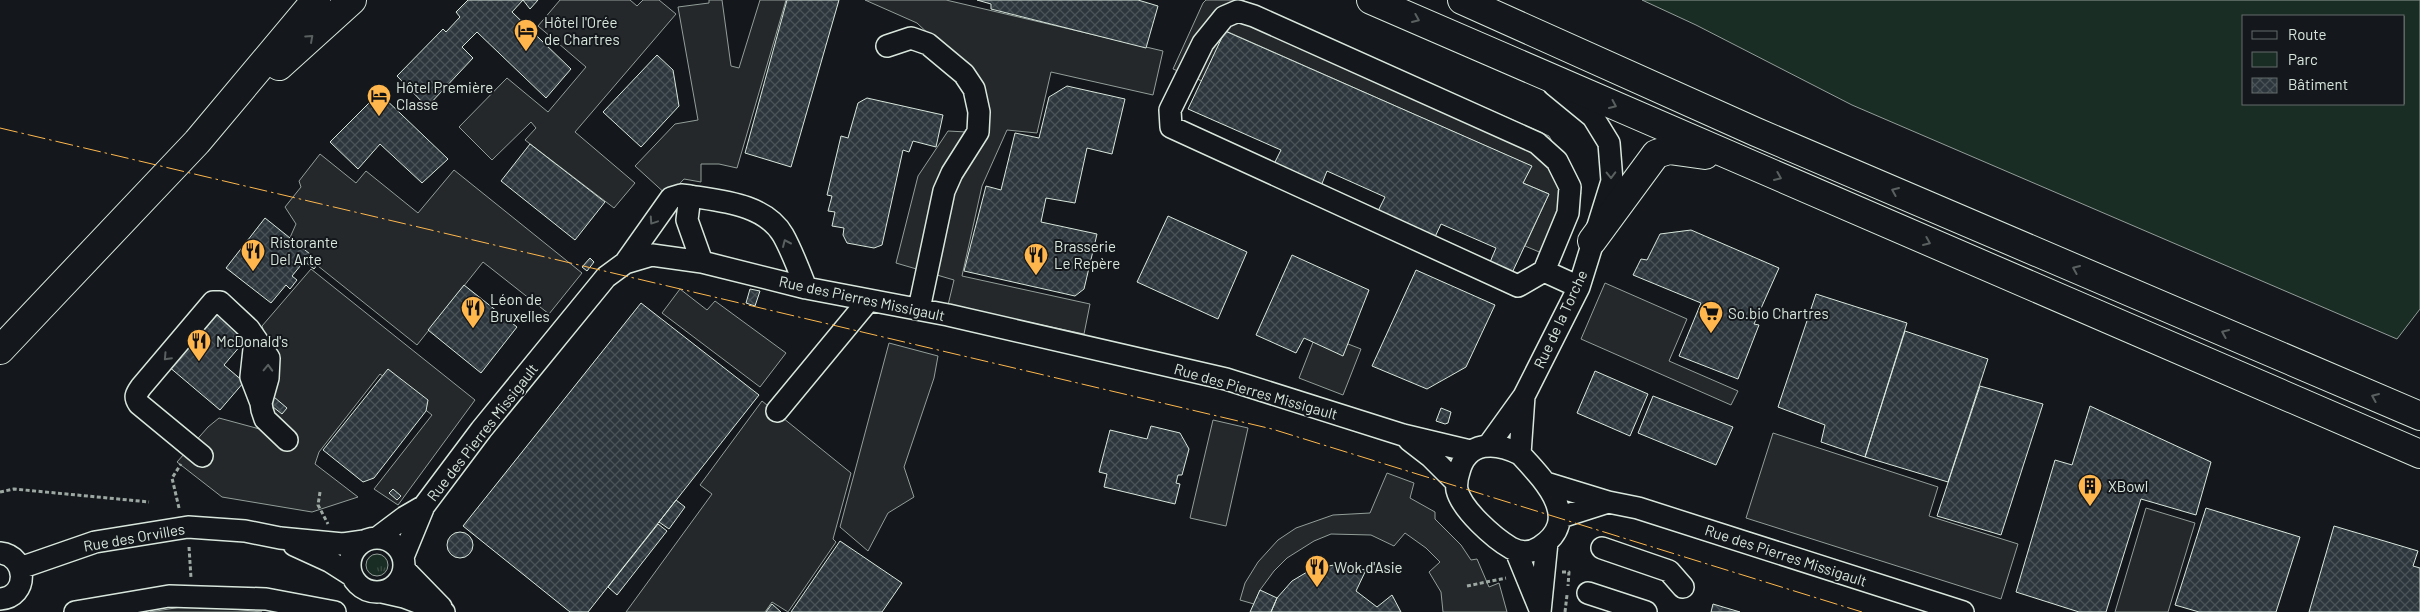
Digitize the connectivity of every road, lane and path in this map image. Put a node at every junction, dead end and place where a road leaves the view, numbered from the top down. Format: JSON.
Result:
{"nodes":[{"id":1,"x":316,"y":0,"type":"edge"},
{"id":2,"x":352,"y":0,"type":"edge"},
{"id":3,"x":1371,"y":0,"type":"edge"},
{"id":4,"x":1462,"y":0,"type":"edge"},
{"id":5,"x":887,"y":46,"type":"dead end"},
{"id":6,"x":1536,"y":70,"type":"junction"},
{"id":7,"x":197,"y":142,"type":"junction"},
{"id":8,"x":1739,"y":160,"type":"junction"},
{"id":9,"x":690,"y":196,"type":"junction"},
{"id":10,"x":1592,"y":241,"type":"junction"},
{"id":11,"x":702,"y":262,"type":"junction"},
{"id":12,"x":625,"y":263,"type":"junction"},
{"id":13,"x":1544,"y":271,"type":"junction"},
{"id":14,"x":1579,"y":287,"type":"junction"},
{"id":15,"x":806,"y":288,"type":"junction"},
{"id":16,"x":868,"y":301,"type":"junction"},
{"id":17,"x":919,"y":309,"type":"junction"},
{"id":18,"x":0,"y":350,"type":"edge"},
{"id":19,"x":1524,"y":396,"type":"junction"},
{"id":20,"x":777,"y":411,"type":"dead end"},
{"id":21,"x":2420,"y":416,"type":"edge"},
{"id":22,"x":1403,"y":435,"type":"junction"},
{"id":23,"x":287,"y":440,"type":"dead end"},
{"id":24,"x":1479,"y":448,"type":"junction"},
{"id":25,"x":1520,"y":454,"type":"junction"},
{"id":26,"x":2420,"y":454,"type":"edge"},
{"id":27,"x":202,"y":456,"type":"dead end"},
{"id":28,"x":181,"y":465,"type":"dead end"},
{"id":29,"x":1456,"y":482,"type":"junction"},
{"id":30,"x":1546,"y":483,"type":"junction"},
{"id":31,"x":0,"y":492,"type":"edge"},
{"id":32,"x":320,"y":492,"type":"dead end"},
{"id":33,"x":149,"y":502,"type":"dead end"},
{"id":34,"x":1608,"y":502,"type":"junction"},
{"id":35,"x":424,"y":506,"type":"junction"},
{"id":36,"x":179,"y":509,"type":"dead end"},
{"id":37,"x":1560,"y":517,"type":"junction"},
{"id":38,"x":332,"y":533,"type":"dead end"},
{"id":39,"x":280,"y":538,"type":"junction"},
{"id":40,"x":189,"y":539,"type":"dead end"},
{"id":41,"x":371,"y":539,"type":"junction"},
{"id":42,"x":1547,"y":542,"type":"junction"},
{"id":43,"x":1602,"y":548,"type":"dead end"},
{"id":44,"x":1516,"y":551,"type":"junction"},
{"id":45,"x":0,"y":554,"type":"edge"},
{"id":46,"x":403,"y":563,"type":"junction"},
{"id":47,"x":20,"y":568,"type":"junction"},
{"id":48,"x":1558,"y":572,"type":"dead end"},
{"id":49,"x":351,"y":575,"type":"junction"},
{"id":50,"x":1511,"y":577,"type":"dead end"},
{"id":51,"x":191,"y":586,"type":"dead end"},
{"id":52,"x":1467,"y":586,"type":"dead end"},
{"id":53,"x":1683,"y":587,"type":"dead end"},
{"id":54,"x":382,"y":592,"type":"junction"},
{"id":55,"x":1588,"y":593,"type":"dead end"},
{"id":56,"x":0,"y":599,"type":"edge"},
{"id":57,"x":1540,"y":611,"type":"edge"},
{"id":58,"x":75,"y":612,"type":"edge"},
{"id":59,"x":335,"y":612,"type":"edge"},
{"id":60,"x":445,"y":612,"type":"edge"},
{"id":61,"x":1565,"y":612,"type":"edge"},
{"id":62,"x":1646,"y":612,"type":"edge"},
{"id":63,"x":1963,"y":612,"type":"edge"}],
"edges":[{"from":1,"to":7,"type":"main road"},
{"from":7,"to":2,"type":"main road","one_way":true},
{"from":3,"to":6,"type":"main road","one_way":true},
{"from":21,"to":4,"type":"main road","one_way":true},
{"from":5,"to":17,"type":"street"},
{"from":6,"to":8,"type":"main road","one_way":true},
{"from":6,"to":10,"type":"street","name":"Rue de la Torche","one_way":true},
{"from":7,"to":18,"type":"main road"},
{"from":8,"to":10,"type":"main road"},
{"from":8,"to":26,"type":"main road","one_way":true},
{"from":9,"to":11,"type":"street"},
{"from":9,"to":12,"type":"street","one_way":true},
{"from":15,"to":9,"type":"street","one_way":true},
{"from":10,"to":14,"type":"street","name":"Rue de la Torche"},
{"from":11,"to":12,"type":"street","name":"Rue des Pierres Missigault"},
{"from":11,"to":15,"type":"street","name":"Rue des Pierres Missigault"},
{"from":12,"to":35,"type":"street","name":"Rue des Pierres Missigault"},
{"from":13,"to":13,"type":"street"},
{"from":13,"to":14,"type":"street"},
{"from":14,"to":19,"type":"street","name":"Rue de la Torche"},
{"from":15,"to":16,"type":"street","name":"Rue des Pierres Missigault"},
{"from":16,"to":17,"type":"street","name":"Rue des Pierres Missigault"},
{"from":16,"to":20,"type":"street"},
{"from":17,"to":22,"type":"street","name":"Rue des Pierres Missigault"},
{"from":19,"to":24,"type":"street"},
{"from":19,"to":25,"type":"street"},
{"from":22,"to":24,"type":"street","name":"Rue des Pierres Missigault"},
{"from":22,"to":29,"type":"street","name":"Rue des Pierres Missigault"},
{"from":23,"to":27,"type":"street","one_way":true},
{"from":24,"to":25,"type":"street"},
{"from":24,"to":29,"type":"street"},
{"from":25,"to":30,"type":"street"},
{"from":28,"to":36,"type":"path"},
{"from":29,"to":44,"type":"street"},
{"from":30,"to":34,"type":"street","name":"Rue des Pierres Missigault"},
{"from":30,"to":37,"type":"street"},
{"from":31,"to":33,"type":"path"},
{"from":32,"to":38,"type":"path"},
{"from":34,"to":37,"type":"street"},
{"from":34,"to":63,"type":"street","name":"Rue des Pierres Missigault"},
{"from":35,"to":41,"type":"street","name":"Rue des Pierres Missigault"},
{"from":35,"to":46,"type":"street","name":"Rue des Pierres Missigault"},
{"from":37,"to":42,"type":"street"},
{"from":39,"to":41,"type":"street","name":"Rue des Orvilles"},
{"from":39,"to":47,"type":"street","name":"Rue des Orvilles"},
{"from":39,"to":49,"type":"street","name":"Rue des Orvilles"},
{"from":40,"to":51,"type":"path"},
{"from":41,"to":46,"type":"street"},
{"from":41,"to":49,"type":"street"},
{"from":42,"to":44,"type":"street"},
{"from":42,"to":57,"type":"street"},
{"from":43,"to":53,"type":"street"},
{"from":44,"to":57,"type":"street"},
{"from":45,"to":47,"type":"street"},
{"from":46,"to":54,"type":"street"},
{"from":46,"to":60,"type":"street"},
{"from":47,"to":56,"type":"street"},
{"from":48,"to":61,"type":"path"},
{"from":49,"to":54,"type":"street"},
{"from":50,"to":52,"type":"path"},
{"from":54,"to":60,"type":"street"},
{"from":55,"to":62,"type":"street"},
{"from":58,"to":59,"type":"street"}]}
